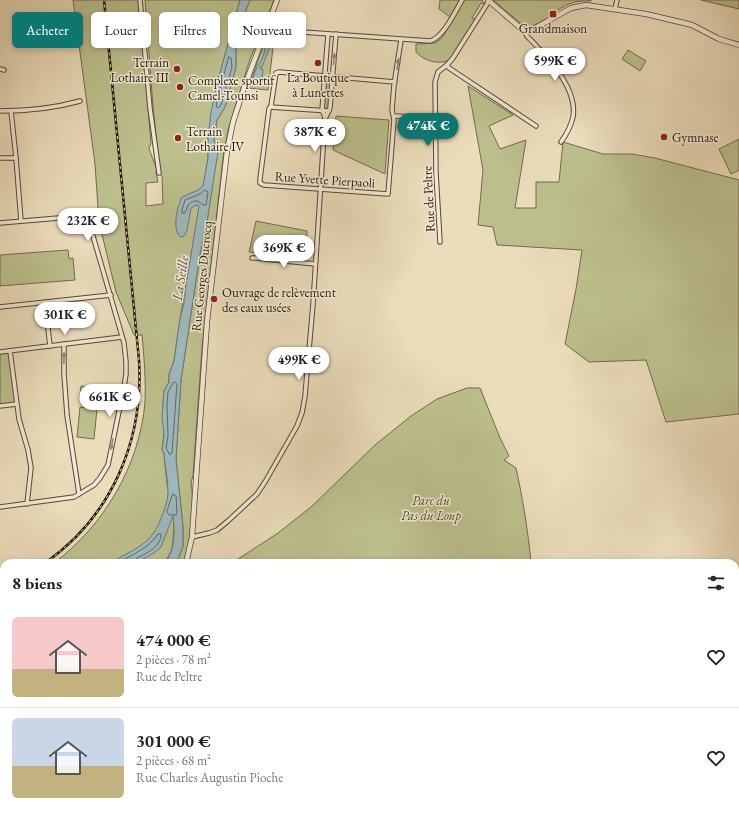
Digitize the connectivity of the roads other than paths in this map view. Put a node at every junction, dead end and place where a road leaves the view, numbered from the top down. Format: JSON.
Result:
{"nodes":[{"id":1,"x":140,"y":0,"type":"edge"},
{"id":2,"x":277,"y":0,"type":"edge"},
{"id":3,"x":462,"y":0,"type":"edge"},
{"id":4,"x":617,"y":0,"type":"edge"},
{"id":5,"x":488,"y":1,"type":"edge"},
{"id":6,"x":614,"y":9,"type":"junction"},
{"id":7,"x":273,"y":12,"type":"edge"},
{"id":8,"x":306,"y":32,"type":"edge"},
{"id":9,"x":525,"y":32,"type":"junction"},
{"id":10,"x":328,"y":34,"type":"junction"},
{"id":11,"x":336,"y":34,"type":"junction"},
{"id":12,"x":401,"y":40,"type":"junction"},
{"id":13,"x":739,"y":45,"type":"edge"},
{"id":14,"x":258,"y":48,"type":"edge"},
{"id":15,"x":446,"y":65,"type":"junction"},
{"id":16,"x":324,"y":76,"type":"junction"},
{"id":17,"x":333,"y":77,"type":"junction"},
{"id":18,"x":395,"y":82,"type":"junction"},
{"id":19,"x":80,"y":101,"type":"dead end"},
{"id":20,"x":270,"y":107,"type":"junction"},
{"id":21,"x":0,"y":110,"type":"edge"},
{"id":22,"x":11,"y":111,"type":"junction"},
{"id":23,"x":322,"y":111,"type":"junction"},
{"id":24,"x":329,"y":112,"type":"junction"},
{"id":25,"x":394,"y":116,"type":"junction"},
{"id":26,"x":435,"y":118,"type":"junction"},
{"id":27,"x":325,"y":119,"type":"junction"},
{"id":28,"x":536,"y":126,"type":"dead end"},
{"id":29,"x":561,"y":142,"type":"dead end"},
{"id":30,"x":0,"y":158,"type":"edge"},
{"id":31,"x":16,"y":158,"type":"junction"},
{"id":32,"x":158,"y":173,"type":"dead end"},
{"id":33,"x":320,"y":189,"type":"junction"},
{"id":34,"x":21,"y":221,"type":"junction"},
{"id":35,"x":0,"y":223,"type":"edge"},
{"id":36,"x":440,"y":242,"type":"dead end"},
{"id":37,"x":252,"y":258,"type":"dead end"},
{"id":38,"x":315,"y":264,"type":"junction"},
{"id":39,"x":111,"y":294,"type":"junction"},
{"id":40,"x":45,"y":302,"type":"junction"},
{"id":41,"x":0,"y":307,"type":"edge"},
{"id":42,"x":122,"y":337,"type":"junction"},
{"id":43,"x":64,"y":344,"type":"junction"},
{"id":44,"x":50,"y":346,"type":"junction"},
{"id":45,"x":10,"y":351,"type":"junction"},
{"id":46,"x":0,"y":352,"type":"edge"},
{"id":47,"x":17,"y":404,"type":"junction"},
{"id":48,"x":0,"y":406,"type":"edge"},
{"id":49,"x":79,"y":494,"type":"junction"},
{"id":50,"x":27,"y":504,"type":"junction"},
{"id":51,"x":0,"y":508,"type":"edge"},
{"id":52,"x":192,"y":537,"type":"junction"},
{"id":53,"x":187,"y":559,"type":"edge"}],
"edges":[{"from":1,"to":32,"type":"street"},
{"from":2,"to":7,"type":"street","name":"Rue Georges Ducrocq"},
{"from":3,"to":12,"type":"street"},
{"from":4,"to":6,"type":"street"},
{"from":5,"to":9,"type":"street"},
{"from":5,"to":15,"type":"street","name":"Rue de Peltre"},
{"from":6,"to":9,"type":"street"},
{"from":6,"to":13,"type":"street"},
{"from":8,"to":10,"type":"street"},
{"from":9,"to":29,"type":"street"},
{"from":10,"to":11,"type":"street"},
{"from":10,"to":16,"type":"street"},
{"from":11,"to":12,"type":"street"},
{"from":17,"to":11,"type":"street","one_way":true},
{"from":18,"to":12,"type":"street","one_way":true},
{"from":14,"to":52,"type":"street","name":"Rue Georges Ducrocq"},
{"from":15,"to":26,"type":"street","name":"Rue de Peltre"},
{"from":15,"to":28,"type":"street"},
{"from":16,"to":17,"type":"street"},
{"from":16,"to":20,"type":"street"},
{"from":16,"to":23,"type":"street"},
{"from":17,"to":18,"type":"street"},
{"from":17,"to":24,"type":"street"},
{"from":18,"to":25,"type":"street"},
{"from":19,"to":22,"type":"street"},
{"from":20,"to":23,"type":"street"},
{"from":20,"to":33,"type":"street","name":"Rue Yvette Pierpaoli"},
{"from":21,"to":22,"type":"street"},
{"from":22,"to":31,"type":"street"},
{"from":23,"to":24,"type":"street"},
{"from":23,"to":27,"type":"street"},
{"from":24,"to":27,"type":"street"},
{"from":25,"to":26,"type":"street"},
{"from":25,"to":33,"type":"street","name":"Rue Yvette Pierpaoli"},
{"from":26,"to":36,"type":"street","name":"Rue de Peltre"},
{"from":27,"to":33,"type":"street"},
{"from":30,"to":31,"type":"street"},
{"from":31,"to":34,"type":"street"},
{"from":33,"to":38,"type":"street"},
{"from":34,"to":35,"type":"street"},
{"from":34,"to":39,"type":"street"},
{"from":37,"to":38,"type":"street"},
{"from":38,"to":52,"type":"street"},
{"from":39,"to":40,"type":"street"},
{"from":39,"to":42,"type":"street"},
{"from":40,"to":41,"type":"street"},
{"from":40,"to":44,"type":"street"},
{"from":42,"to":43,"type":"street"},
{"from":42,"to":49,"type":"street","one_way":true},
{"from":43,"to":44,"type":"street"},
{"from":49,"to":43,"type":"street","one_way":true},
{"from":44,"to":45,"type":"street"},
{"from":45,"to":46,"type":"street"},
{"from":45,"to":47,"type":"street"},
{"from":47,"to":48,"type":"street"},
{"from":47,"to":50,"type":"street"},
{"from":49,"to":50,"type":"street"},
{"from":50,"to":51,"type":"street"},
{"from":52,"to":53,"type":"street","name":"Rue Georges Ducrocq"}]}
